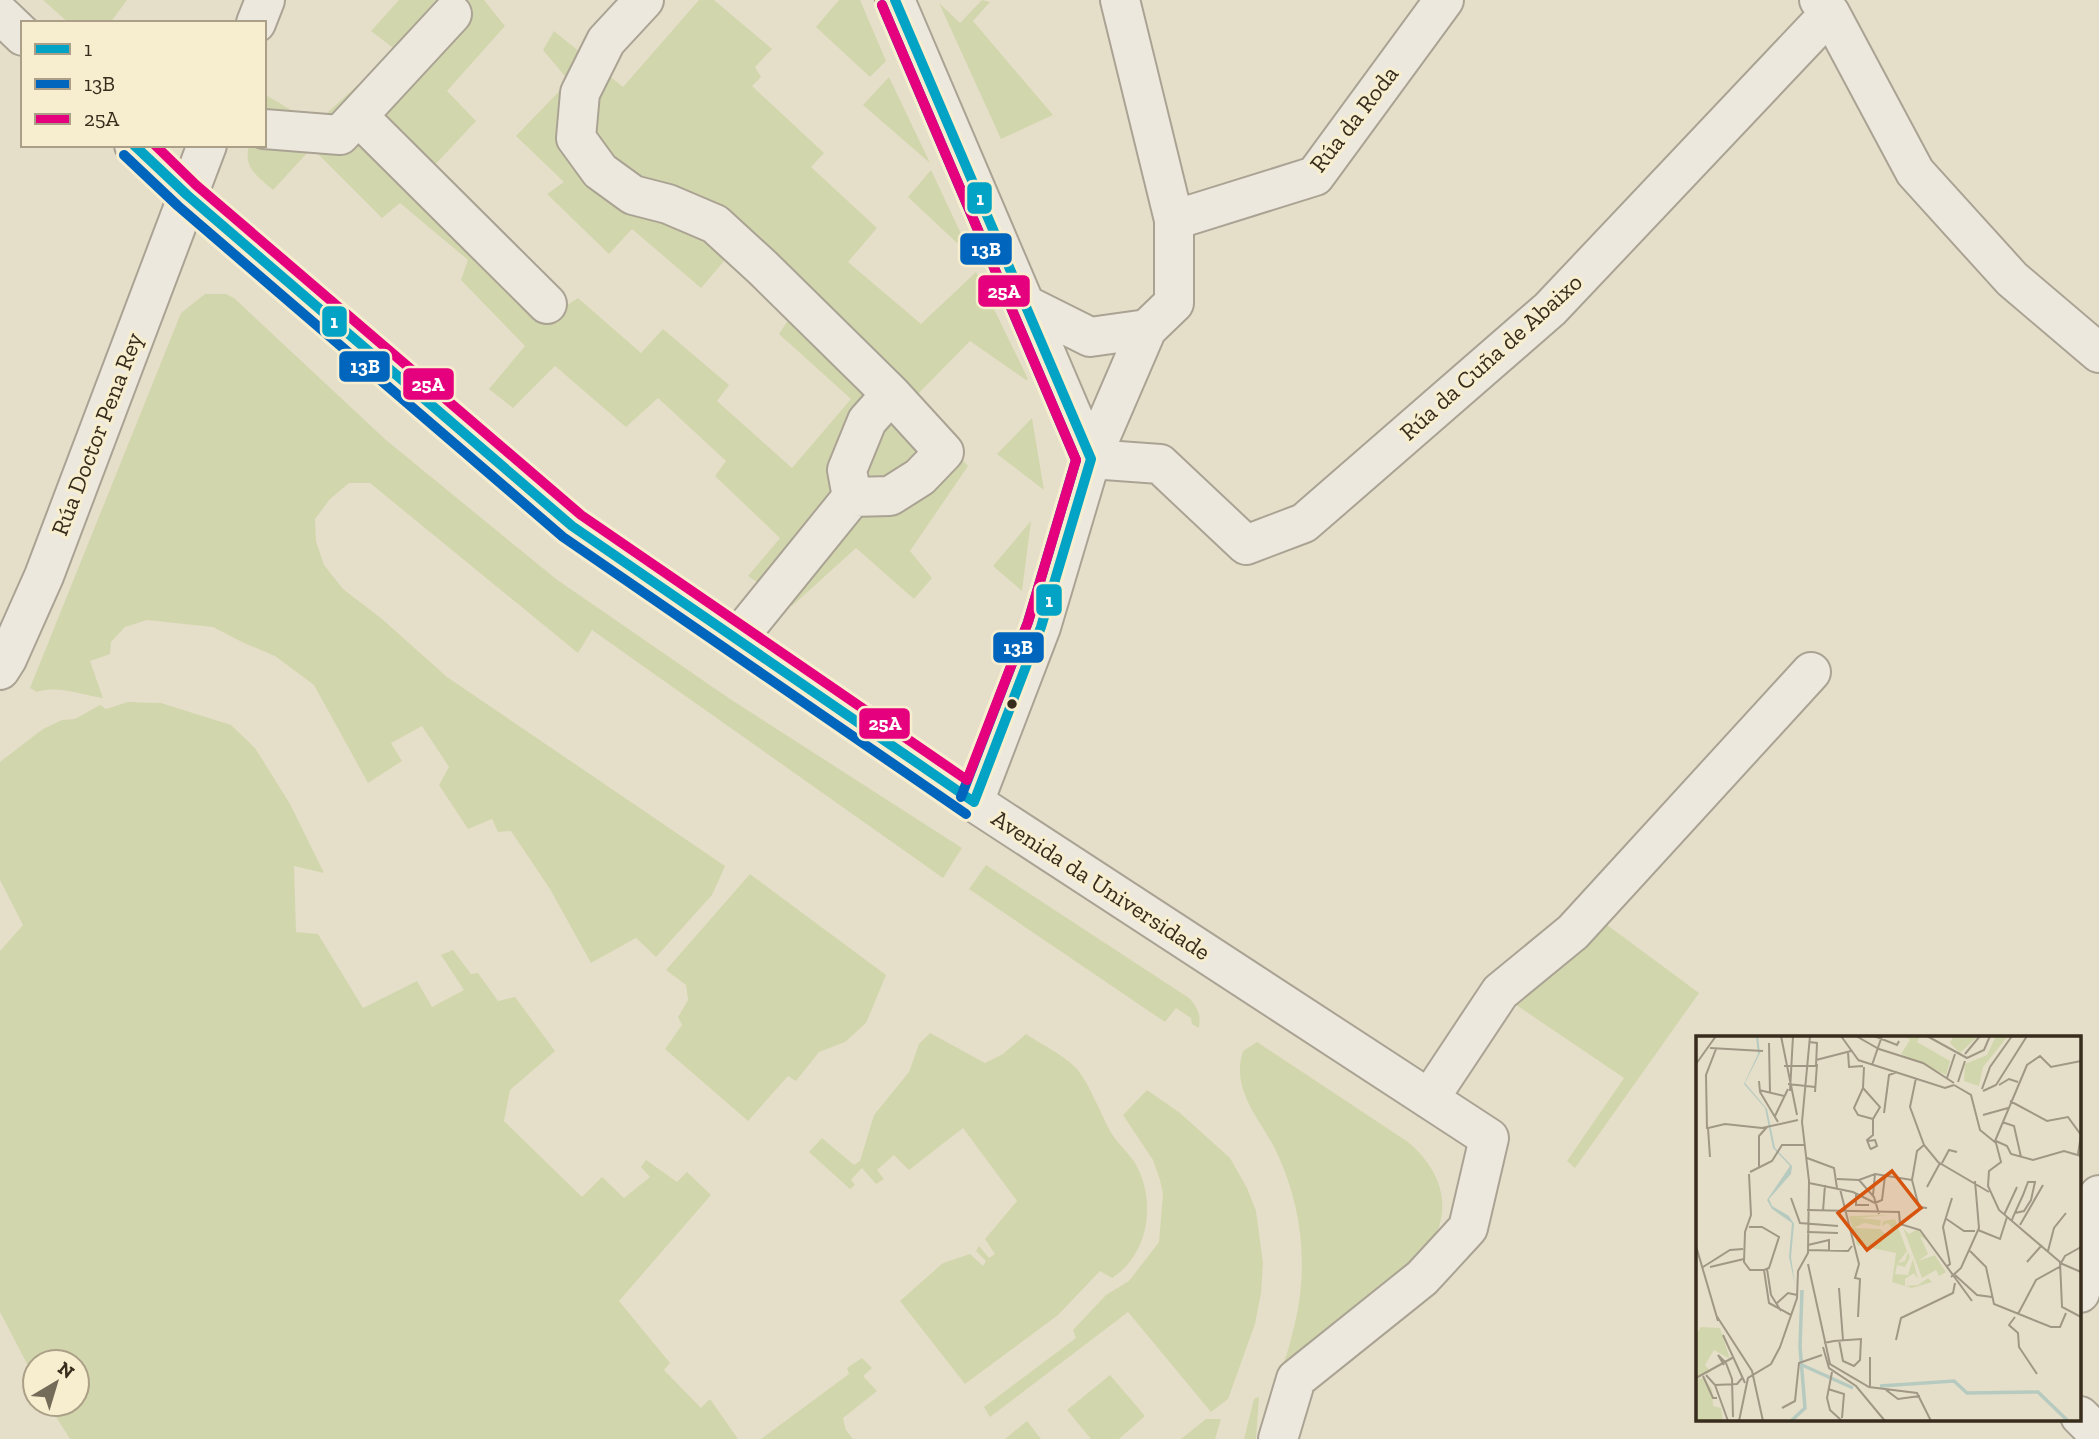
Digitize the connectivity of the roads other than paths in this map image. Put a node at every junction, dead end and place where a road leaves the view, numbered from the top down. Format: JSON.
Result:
{"nodes":[{"id":1,"x":265,"y":0,"type":"edge"},
{"id":2,"x":644,"y":0,"type":"edge"},
{"id":3,"x":895,"y":0,"type":"edge"},
{"id":4,"x":1120,"y":0,"type":"edge"},
{"id":5,"x":1824,"y":6,"type":"edge"},
{"id":6,"x":1438,"y":7,"type":"edge"},
{"id":7,"x":0,"y":13,"type":"edge"},
{"id":8,"x":452,"y":13,"type":"dead end"},
{"id":9,"x":257,"y":21,"type":"edge"},
{"id":10,"x":21,"y":34,"type":"edge"},
{"id":11,"x":358,"y":116,"type":"junction"},
{"id":12,"x":266,"y":129,"type":"edge"},
{"id":13,"x":136,"y":147,"type":"edge"},
{"id":14,"x":206,"y":147,"type":"edge"},
{"id":15,"x":187,"y":195,"type":"junction"},
{"id":16,"x":1174,"y":220,"type":"junction"},
{"id":17,"x":547,"y":304,"type":"dead end"},
{"id":18,"x":1026,"y":306,"type":"junction"},
{"id":19,"x":1147,"y":329,"type":"junction"},
{"id":20,"x":2099,"y":353,"type":"edge"},
{"id":21,"x":891,"y":394,"type":"junction"},
{"id":22,"x":1091,"y":459,"type":"junction"},
{"id":23,"x":852,"y":497,"type":"junction"},
{"id":24,"x":737,"y":639,"type":"junction"},
{"id":25,"x":0,"y":670,"type":"edge"},
{"id":26,"x":1811,"y":673,"type":"dead end"},
{"id":27,"x":974,"y":802,"type":"junction"},
{"id":28,"x":1429,"y":1099,"type":"junction"},
{"id":29,"x":2099,"y":1195,"type":"edge"},
{"id":30,"x":2082,"y":1283,"type":"edge"},
{"id":31,"x":2082,"y":1418,"type":"edge"},
{"id":32,"x":2099,"y":1434,"type":"edge"},
{"id":33,"x":1278,"y":1439,"type":"edge"}],
"edges":[{"from":1,"to":9,"type":"street"},
{"from":2,"to":21,"type":"street"},
{"from":3,"to":18,"type":"street"},
{"from":4,"to":16,"type":"street"},
{"from":5,"to":20,"type":"street"},
{"from":5,"to":22,"type":"street","name":"Rúa da Cuña de Abaixo"},
{"from":6,"to":16,"type":"street","name":"Rúa da Roda"},
{"from":7,"to":10,"type":"street"},
{"from":8,"to":11,"type":"street"},
{"from":11,"to":12,"type":"street"},
{"from":11,"to":17,"type":"street"},
{"from":13,"to":15,"type":"street","name":"Avenida da Universidade"},
{"from":14,"to":15,"type":"street","name":"Rúa Doctor Pena Rey"},
{"from":15,"to":24,"type":"street","name":"Avenida da Universidade"},
{"from":15,"to":25,"type":"street","name":"Rúa Doctor Pena Rey"},
{"from":16,"to":19,"type":"street"},
{"from":18,"to":19,"type":"street"},
{"from":18,"to":22,"type":"street"},
{"from":19,"to":22,"type":"street"},
{"from":21,"to":23,"type":"street"},
{"from":21,"to":23,"type":"street"},
{"from":22,"to":27,"type":"street"},
{"from":23,"to":24,"type":"street"},
{"from":24,"to":27,"type":"street","name":"Avenida da Universidade"},
{"from":26,"to":28,"type":"street"},
{"from":27,"to":28,"type":"street","name":"Avenida da Universidade"},
{"from":28,"to":33,"type":"street","name":"Avenida da Universidade"},
{"from":29,"to":30,"type":"street"},
{"from":31,"to":32,"type":"street"}]}
